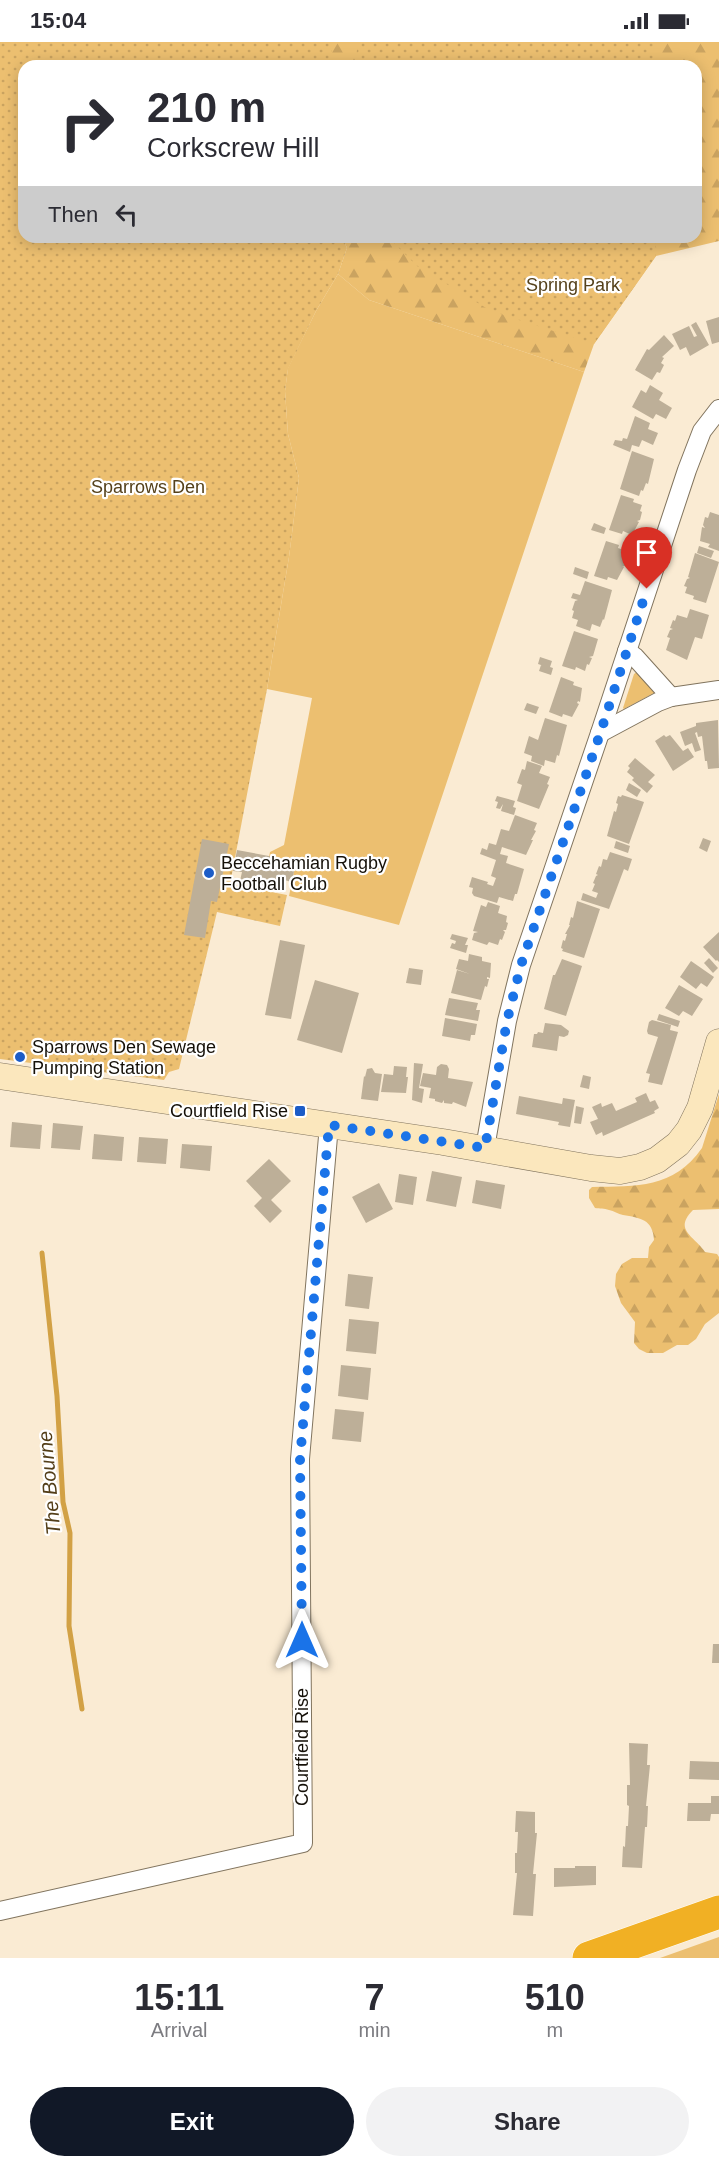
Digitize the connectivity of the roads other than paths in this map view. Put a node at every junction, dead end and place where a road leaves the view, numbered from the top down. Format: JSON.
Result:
{"nodes":[{"id":1,"x":719,"y":409,"type":"edge"},
{"id":2,"x":627,"y":651,"type":"junction"},
{"id":3,"x":719,"y":690,"type":"edge"},
{"id":4,"x":671,"y":697,"type":"junction"},
{"id":5,"x":600,"y":734,"type":"junction"},
{"id":6,"x":719,"y":1042,"type":"edge"},
{"id":7,"x":0,"y":1076,"type":"edge"},
{"id":8,"x":329,"y":1125,"type":"junction"},
{"id":9,"x":485,"y":1148,"type":"junction"},
{"id":10,"x":0,"y":1911,"type":"edge"},
{"id":11,"x":719,"y":1912,"type":"edge"},
{"id":12,"x":589,"y":1958,"type":"edge"}],
"edges":[{"from":1,"to":2,"type":"street"},
{"from":2,"to":4,"type":"street"},
{"from":2,"to":5,"type":"street"},
{"from":3,"to":4,"type":"street"},
{"from":4,"to":5,"type":"street"},
{"from":5,"to":9,"type":"street"},
{"from":6,"to":9,"type":"street"},
{"from":7,"to":8,"type":"street"},
{"from":8,"to":9,"type":"street"},
{"from":8,"to":10,"type":"street","name":"Courtfield Rise"},
{"from":11,"to":12,"type":"highway"}]}
